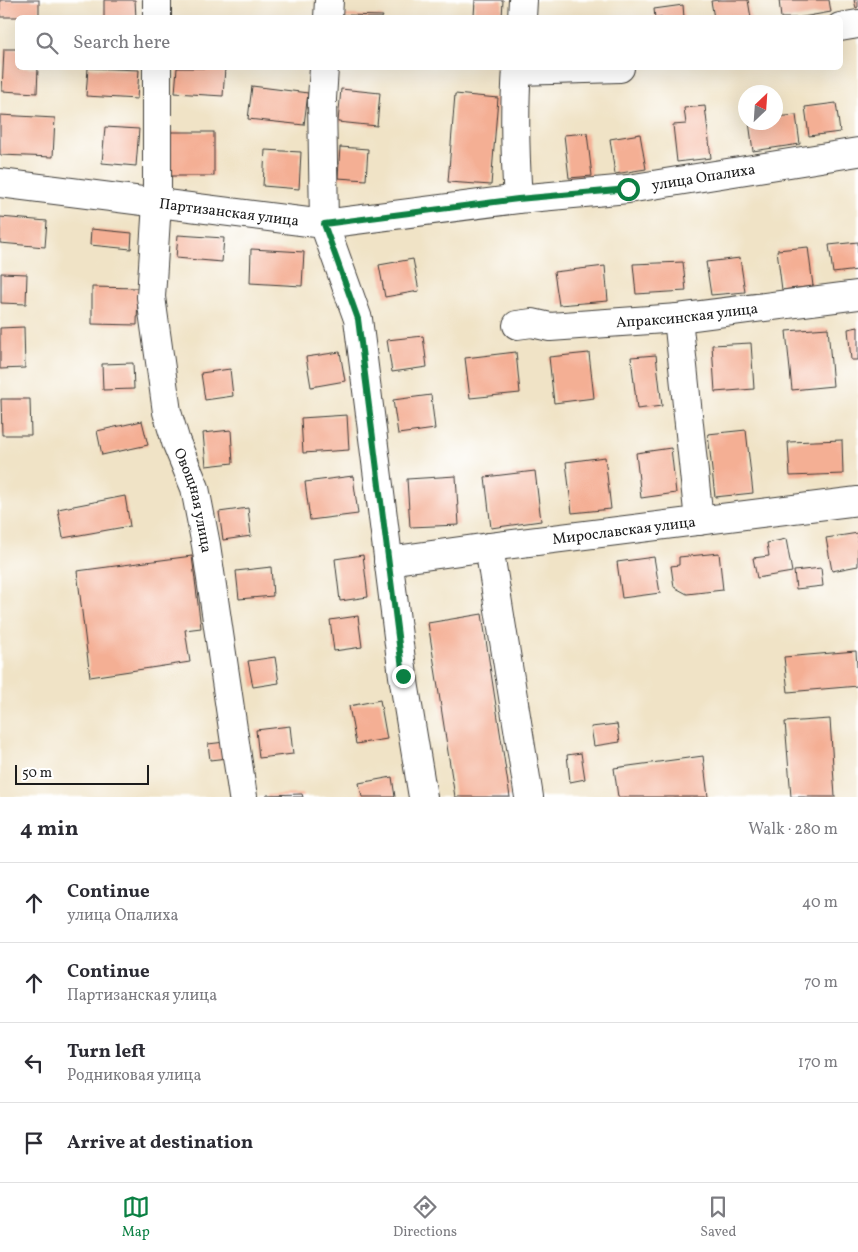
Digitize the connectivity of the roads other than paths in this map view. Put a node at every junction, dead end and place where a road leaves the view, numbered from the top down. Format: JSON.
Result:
{"nodes":[{"id":1,"x":157,"y":0,"type":"edge"},
{"id":2,"x":329,"y":0,"type":"edge"},
{"id":3,"x":523,"y":0,"type":"edge"},
{"id":4,"x":157,"y":15,"type":"edge"},
{"id":5,"x":328,"y":15,"type":"edge"},
{"id":6,"x":522,"y":15,"type":"edge"},
{"id":7,"x":858,"y":24,"type":"edge"},
{"id":8,"x":843,"y":26,"type":"edge"},
{"id":9,"x":157,"y":70,"type":"edge"},
{"id":10,"x":324,"y":70,"type":"edge"},
{"id":11,"x":517,"y":70,"type":"edge"},
{"id":12,"x":858,"y":152,"type":"edge"},
{"id":13,"x":0,"y":183,"type":"edge"},
{"id":14,"x":518,"y":199,"type":"junction"},
{"id":15,"x":157,"y":203,"type":"junction"},
{"id":16,"x":324,"y":224,"type":"junction"},
{"id":17,"x":858,"y":296,"type":"edge"},
{"id":18,"x":678,"y":318,"type":"junction"},
{"id":19,"x":517,"y":325,"type":"dead end"},
{"id":20,"x":858,"y":501,"type":"edge"},
{"id":21,"x":699,"y":520,"type":"junction"},
{"id":22,"x":489,"y":547,"type":"junction"},
{"id":23,"x":388,"y":562,"type":"junction"},
{"id":24,"x":243,"y":797,"type":"edge"},
{"id":25,"x":423,"y":797,"type":"edge"},
{"id":26,"x":529,"y":797,"type":"edge"}],
"edges":[{"from":1,"to":4,"type":"street"},
{"from":2,"to":5,"type":"street"},
{"from":3,"to":6,"type":"street"},
{"from":7,"to":8,"type":"street"},
{"from":9,"to":15,"type":"street","name":"Овощная улица"},
{"from":10,"to":16,"type":"street"},
{"from":11,"to":14,"type":"street"},
{"from":12,"to":14,"type":"street","name":"улица Опалиха"},
{"from":13,"to":15,"type":"street","name":"Партизанская улица"},
{"from":14,"to":16,"type":"street","name":"Партизанская улица"},
{"from":15,"to":16,"type":"street","name":"Партизанская улица"},
{"from":15,"to":24,"type":"street","name":"Овощная улица"},
{"from":16,"to":23,"type":"street"},
{"from":17,"to":18,"type":"street","name":"Апраксинская улица"},
{"from":18,"to":19,"type":"street","name":"Апраксинская улица"},
{"from":18,"to":21,"type":"street"},
{"from":20,"to":21,"type":"street","name":"Мирославская улица"},
{"from":21,"to":22,"type":"street","name":"Мирославская улица"},
{"from":22,"to":23,"type":"street","name":"Мирославская улица"},
{"from":22,"to":26,"type":"street"},
{"from":23,"to":25,"type":"street"}]}
